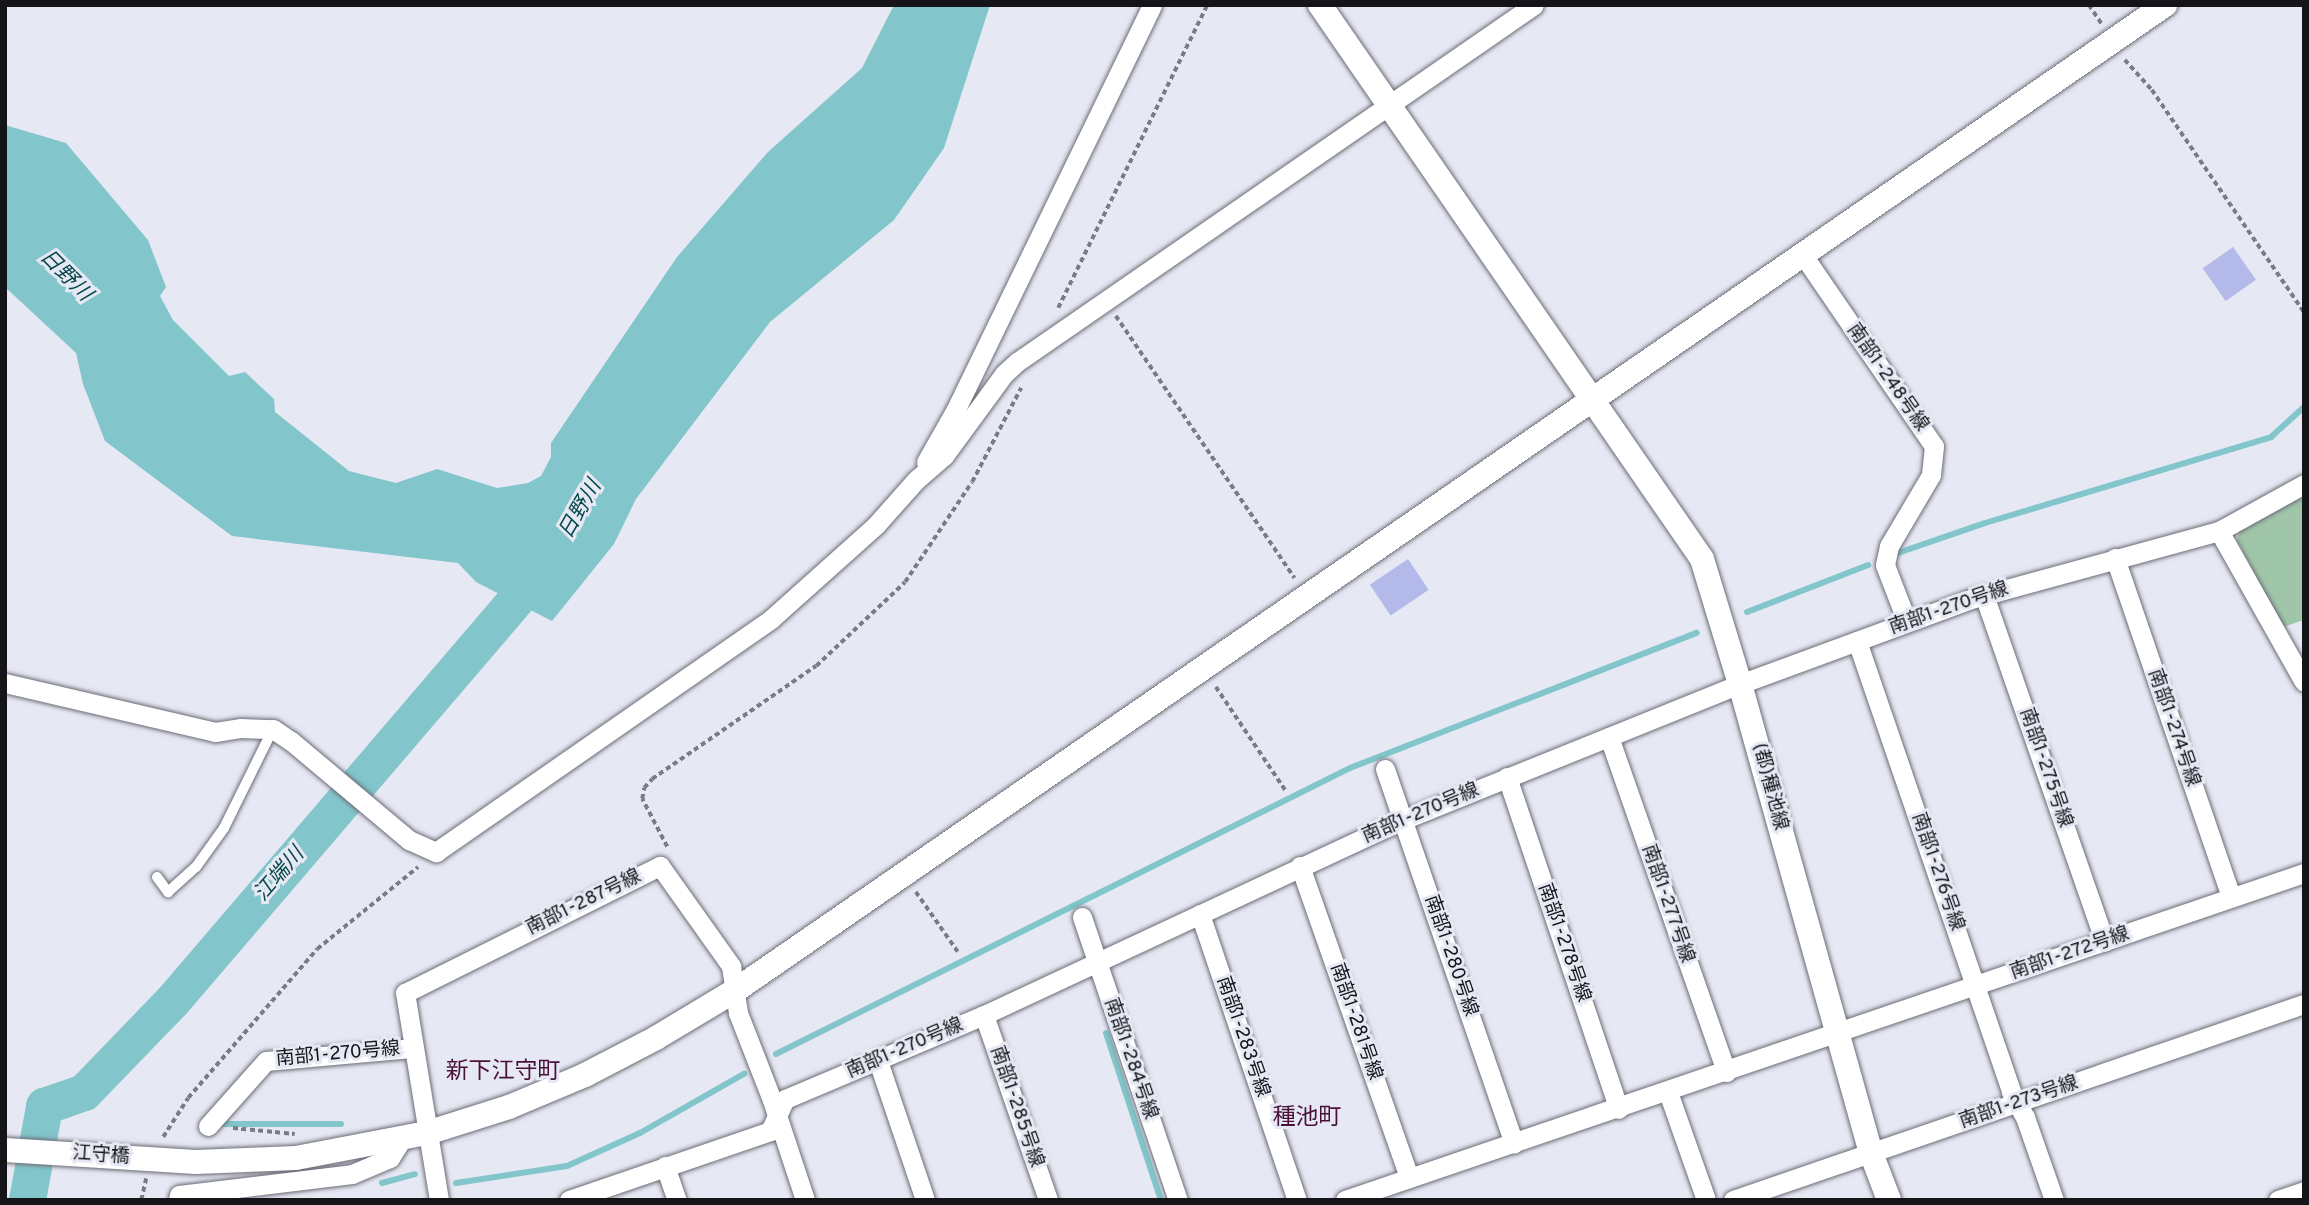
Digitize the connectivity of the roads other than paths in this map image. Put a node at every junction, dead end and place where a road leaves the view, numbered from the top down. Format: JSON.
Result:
{"nodes":[{"id":1,"x":1152,"y":5,"type":"edge"},
{"id":2,"x":1320,"y":5,"type":"edge"},
{"id":3,"x":1534,"y":5,"type":"edge"},
{"id":4,"x":2165,"y":5,"type":"edge"},
{"id":5,"x":1389,"y":106,"type":"junction"},
{"id":6,"x":1803,"y":255,"type":"junction"},
{"id":7,"x":1594,"y":400,"type":"junction"},
{"id":8,"x":916,"y":480,"type":"junction"},
{"id":9,"x":2304,"y":484,"type":"edge"},
{"id":10,"x":2219,"y":531,"type":"junction"},
{"id":11,"x":2115,"y":558,"type":"junction"},
{"id":12,"x":1984,"y":595,"type":"junction"},
{"id":13,"x":1907,"y":622,"type":"junction"},
{"id":14,"x":1857,"y":641,"type":"junction"},
{"id":15,"x":2304,"y":682,"type":"edge"},
{"id":16,"x":5,"y":683,"type":"edge"},
{"id":17,"x":1740,"y":684,"type":"junction"},
{"id":18,"x":273,"y":729,"type":"junction"},
{"id":19,"x":1609,"y":737,"type":"junction"},
{"id":20,"x":1385,"y":769,"type":"dead end"},
{"id":21,"x":1507,"y":777,"type":"junction"},
{"id":22,"x":1403,"y":820,"type":"junction"},
{"id":23,"x":1300,"y":866,"type":"junction"},
{"id":24,"x":2304,"y":873,"type":"edge"},
{"id":25,"x":158,"y":877,"type":"dead end"},
{"id":26,"x":2231,"y":897,"type":"junction"},
{"id":27,"x":1199,"y":914,"type":"junction"},
{"id":28,"x":1082,"y":917,"type":"dead end"},
{"id":29,"x":2105,"y":942,"type":"junction"},
{"id":30,"x":1097,"y":961,"type":"junction"},
{"id":31,"x":1976,"y":986,"type":"junction"},
{"id":32,"x":736,"y":990,"type":"junction"},
{"id":33,"x":2304,"y":1004,"type":"edge"},
{"id":34,"x":984,"y":1015,"type":"junction"},
{"id":35,"x":1837,"y":1033,"type":"junction"},
{"id":36,"x":413,"y":1048,"type":"junction"},
{"id":37,"x":877,"y":1061,"type":"junction"},
{"id":38,"x":1726,"y":1072,"type":"junction"},
{"id":39,"x":1668,"y":1092,"type":"junction"},
{"id":40,"x":2017,"y":1103,"type":"junction"},
{"id":41,"x":1619,"y":1109,"type":"junction"},
{"id":42,"x":778,"y":1116,"type":"junction"},
{"id":43,"x":208,"y":1126,"type":"road end"},
{"id":44,"x":416,"y":1135,"type":"junction"},
{"id":45,"x":1514,"y":1143,"type":"junction"},
{"id":46,"x":5,"y":1150,"type":"edge"},
{"id":47,"x":1871,"y":1153,"type":"junction"},
{"id":48,"x":666,"y":1166,"type":"junction"},
{"id":49,"x":1409,"y":1178,"type":"junction"},
{"id":50,"x":2304,"y":1191,"type":"edge"},
{"id":51,"x":1378,"y":1195,"type":"edge"},
{"id":52,"x":179,"y":1197,"type":"edge"},
{"id":53,"x":1706,"y":1199,"type":"edge"},
{"id":54,"x":439,"y":1200,"type":"edge"},
{"id":55,"x":569,"y":1200,"type":"edge"},
{"id":56,"x":677,"y":1200,"type":"edge"},
{"id":57,"x":805,"y":1200,"type":"edge"},
{"id":58,"x":925,"y":1200,"type":"edge"},
{"id":59,"x":1048,"y":1200,"type":"edge"},
{"id":60,"x":1178,"y":1200,"type":"edge"},
{"id":61,"x":1297,"y":1200,"type":"edge"},
{"id":62,"x":1346,"y":1200,"type":"edge"},
{"id":63,"x":1733,"y":1200,"type":"edge"},
{"id":64,"x":1889,"y":1200,"type":"edge"},
{"id":65,"x":2054,"y":1200,"type":"edge"},
{"id":66,"x":2278,"y":1200,"type":"edge"}],
"edges":[{"from":1,"to":8,"type":"street"},
{"from":2,"to":5,"type":"street","name":"(都)種池線"},
{"from":3,"to":5,"type":"street"},
{"from":4,"to":6,"type":"street","name":"江守橋"},
{"from":5,"to":7,"type":"street","name":"(都)種池線"},
{"from":5,"to":8,"type":"street"},
{"from":6,"to":7,"type":"street","name":"江守橋"},
{"from":6,"to":13,"type":"street","name":"南部1-248号線"},
{"from":7,"to":17,"type":"street","name":"(都)種池線"},
{"from":7,"to":32,"type":"street","name":"江守橋"},
{"from":8,"to":18,"type":"street"},
{"from":9,"to":10,"type":"street","name":"南部1-270号線"},
{"from":10,"to":11,"type":"street","name":"南部1-270号線"},
{"from":10,"to":15,"type":"street"},
{"from":11,"to":12,"type":"street","name":"南部1-270号線"},
{"from":11,"to":26,"type":"street","name":"南部1-274号線"},
{"from":12,"to":13,"type":"street","name":"南部1-270号線"},
{"from":12,"to":29,"type":"street","name":"南部1-275号線"},
{"from":13,"to":14,"type":"street","name":"南部1-270号線"},
{"from":14,"to":17,"type":"street","name":"南部1-270号線"},
{"from":14,"to":31,"type":"street","name":"南部1-276号線"},
{"from":16,"to":18,"type":"street"},
{"from":17,"to":19,"type":"street","name":"南部1-270号線"},
{"from":17,"to":35,"type":"street","name":"(都)種池線"},
{"from":18,"to":25,"type":"lane"},
{"from":19,"to":21,"type":"street","name":"南部1-270号線"},
{"from":19,"to":38,"type":"street","name":"南部1-277号線"},
{"from":20,"to":22,"type":"street","name":"南部1-280号線"},
{"from":21,"to":22,"type":"street","name":"南部1-270号線"},
{"from":21,"to":41,"type":"street","name":"南部1-278号線"},
{"from":22,"to":23,"type":"street","name":"南部1-270号線"},
{"from":22,"to":45,"type":"street","name":"南部1-280号線"},
{"from":23,"to":27,"type":"street","name":"南部1-270号線"},
{"from":23,"to":49,"type":"street","name":"南部1-281号線"},
{"from":24,"to":26,"type":"street","name":"南部1-272号線"},
{"from":26,"to":29,"type":"street","name":"南部1-272号線"},
{"from":27,"to":30,"type":"street","name":"南部1-270号線"},
{"from":27,"to":61,"type":"street","name":"南部1-283号線"},
{"from":28,"to":30,"type":"street","name":"南部1-284号線"},
{"from":29,"to":31,"type":"street","name":"南部1-272号線"},
{"from":30,"to":34,"type":"street","name":"南部1-270号線"},
{"from":30,"to":60,"type":"street","name":"南部1-284号線"},
{"from":31,"to":35,"type":"street","name":"南部1-272号線"},
{"from":31,"to":40,"type":"street","name":"南部1-276号線"},
{"from":32,"to":36,"type":"street","name":"南部1-287号線"},
{"from":32,"to":42,"type":"street","name":"南部1-287号線"},
{"from":32,"to":44,"type":"street","name":"江守橋"},
{"from":33,"to":40,"type":"street","name":"南部1-273号線"},
{"from":34,"to":37,"type":"street","name":"南部1-270号線"},
{"from":34,"to":59,"type":"street","name":"南部1-285号線"},
{"from":35,"to":38,"type":"street","name":"南部1-272号線"},
{"from":35,"to":47,"type":"street","name":"(都)種池線"},
{"from":36,"to":43,"type":"street","name":"南部1-270号線"},
{"from":36,"to":44,"type":"street","name":"南部1-287号線"},
{"from":37,"to":42,"type":"street","name":"南部1-270号線"},
{"from":37,"to":58,"type":"street"},
{"from":38,"to":39,"type":"street","name":"南部1-272号線"},
{"from":39,"to":41,"type":"street","name":"南部1-272号線"},
{"from":39,"to":53,"type":"street"},
{"from":40,"to":47,"type":"street","name":"南部1-273号線"},
{"from":40,"to":65,"type":"street","name":"南部1-276号線"},
{"from":41,"to":45,"type":"street","name":"南部1-272号線"},
{"from":42,"to":48,"type":"street","name":"南部1-270号線"},
{"from":42,"to":57,"type":"street","name":"南部1-287号線"},
{"from":44,"to":46,"type":"street","name":"江守橋"},
{"from":44,"to":52,"type":"street"},
{"from":44,"to":54,"type":"street","name":"南部1-287号線"},
{"from":45,"to":49,"type":"street","name":"南部1-272号線"},
{"from":47,"to":63,"type":"street","name":"南部1-273号線"},
{"from":47,"to":64,"type":"street","name":"(都)種池線"},
{"from":48,"to":55,"type":"street","name":"南部1-270号線"},
{"from":48,"to":56,"type":"street"},
{"from":49,"to":51,"type":"street","name":"南部1-272号線"},
{"from":50,"to":66,"type":"street"},
{"from":51,"to":62,"type":"street","name":"南部1-272号線"}]}
